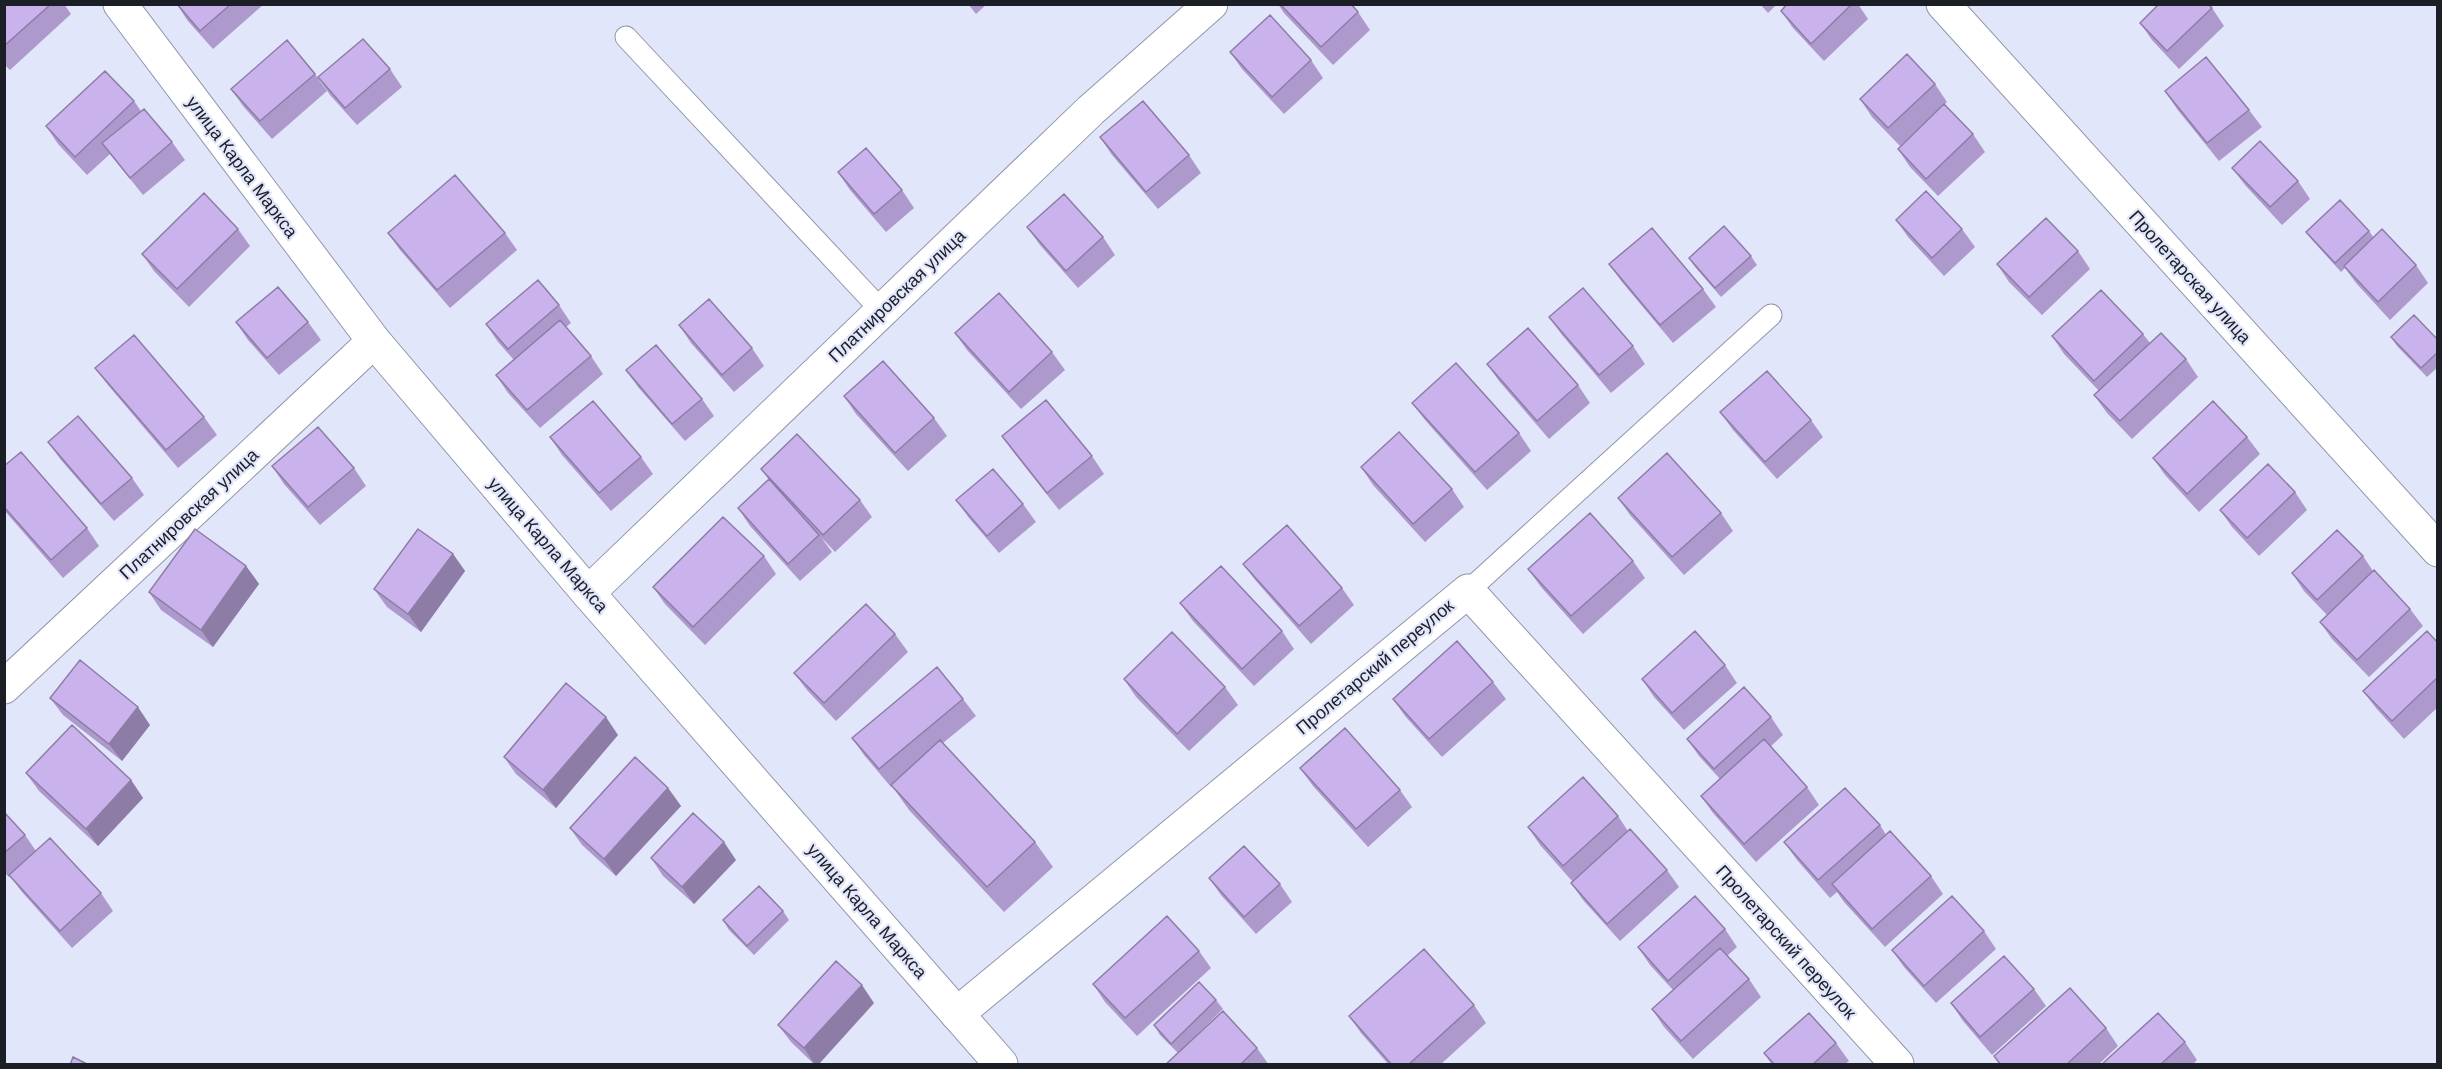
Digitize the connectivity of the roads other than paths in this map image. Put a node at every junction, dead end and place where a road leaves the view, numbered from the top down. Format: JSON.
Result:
{"nodes":[{"id":1,"x":120,"y":4,"type":"edge"},
{"id":2,"x":1211,"y":4,"type":"edge"},
{"id":3,"x":1943,"y":4,"type":"edge"},
{"id":4,"x":626,"y":37,"type":"dead end"},
{"id":5,"x":882,"y":311,"type":"junction"},
{"id":6,"x":1771,"y":315,"type":"dead end"},
{"id":7,"x":374,"y":341,"type":"junction"},
{"id":8,"x":2438,"y":550,"type":"edge"},
{"id":9,"x":1468,"y":591,"type":"junction"},
{"id":10,"x":588,"y":593,"type":"junction"},
{"id":11,"x":4,"y":687,"type":"edge"},
{"id":12,"x":957,"y":1014,"type":"junction"},
{"id":13,"x":1001,"y":1065,"type":"edge"},
{"id":14,"x":1896,"y":1065,"type":"edge"}],
"edges":[{"from":1,"to":7,"type":"street","name":"улица Карла Маркса"},
{"from":2,"to":5,"type":"street","name":"Платнировская улица"},
{"from":3,"to":8,"type":"street","name":"Пролетарская улица"},
{"from":4,"to":5,"type":"lane"},
{"from":5,"to":10,"type":"street","name":"Платнировская улица"},
{"from":6,"to":9,"type":"lane"},
{"from":7,"to":10,"type":"street","name":"улица Карла Маркса"},
{"from":7,"to":11,"type":"street","name":"Платнировская улица"},
{"from":9,"to":12,"type":"street","name":"Пролетарский переулок"},
{"from":9,"to":14,"type":"street","name":"Пролетарский переулок"},
{"from":10,"to":12,"type":"street","name":"улица Карла Маркса"},
{"from":12,"to":13,"type":"street","name":"улица Карла Маркса"}]}
